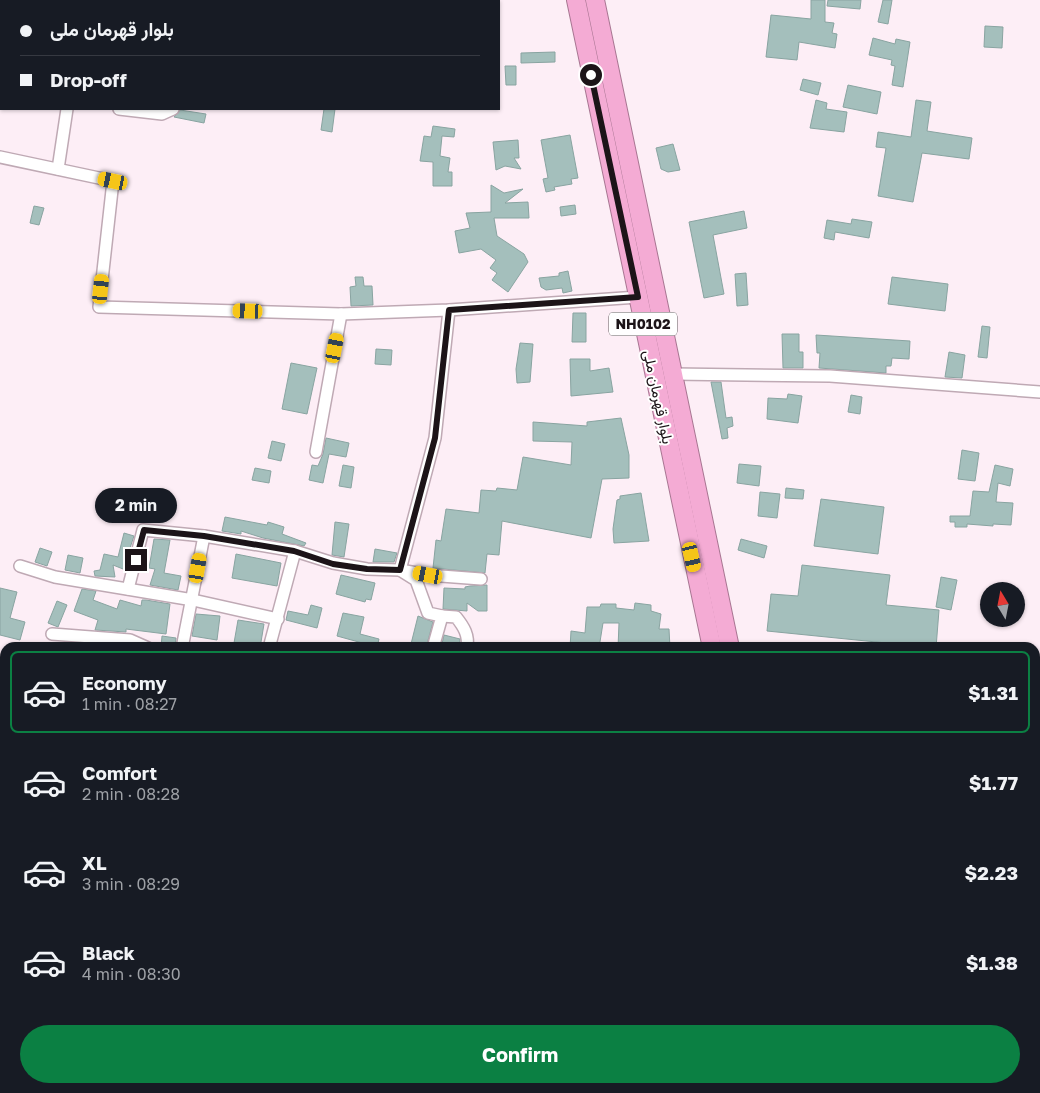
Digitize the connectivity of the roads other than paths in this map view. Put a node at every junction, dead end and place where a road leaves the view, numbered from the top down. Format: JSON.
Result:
{"nodes":[{"id":1,"x":576,"y":0,"type":"edge"},
{"id":2,"x":595,"y":0,"type":"edge"},
{"id":3,"x":67,"y":110,"type":"edge"},
{"id":4,"x":128,"y":110,"type":"edge"},
{"id":5,"x":171,"y":110,"type":"edge"},
{"id":6,"x":0,"y":157,"type":"edge"},
{"id":7,"x":58,"y":170,"type":"junction"},
{"id":8,"x":638,"y":297,"type":"junction"},
{"id":9,"x":449,"y":310,"type":"junction"},
{"id":10,"x":341,"y":314,"type":"junction"},
{"id":11,"x":673,"y":374,"type":"junction"},
{"id":12,"x":1040,"y":392,"type":"edge"},
{"id":13,"x":316,"y":452,"type":"dead end"},
{"id":14,"x":204,"y":536,"type":"junction"},
{"id":15,"x":294,"y":551,"type":"junction"},
{"id":16,"x":20,"y":566,"type":"dead end"},
{"id":17,"x":400,"y":570,"type":"junction"},
{"id":18,"x":481,"y":579,"type":"dead end"},
{"id":19,"x":128,"y":589,"type":"junction"},
{"id":20,"x":193,"y":600,"type":"junction"},
{"id":21,"x":442,"y":616,"type":"junction"},
{"id":22,"x":278,"y":619,"type":"junction"},
{"id":23,"x":52,"y":634,"type":"dead end"},
{"id":24,"x":134,"y":642,"type":"edge"},
{"id":25,"x":183,"y":642,"type":"edge"},
{"id":26,"x":271,"y":642,"type":"edge"},
{"id":27,"x":435,"y":642,"type":"edge"},
{"id":28,"x":468,"y":642,"type":"edge"},
{"id":29,"x":711,"y":642,"type":"edge"},
{"id":30,"x":729,"y":642,"type":"edge"}],
"edges":[{"from":1,"to":8,"type":"highway","name":"بلوار قهرمان ملی","number":"NH0102"},
{"from":2,"to":11,"type":"highway","name":"بلوار قهرمان ملی","number":"NH0102"},
{"from":3,"to":7,"type":"street"},
{"from":4,"to":5,"type":"street"},
{"from":6,"to":7,"type":"street"},
{"from":7,"to":10,"type":"street"},
{"from":8,"to":9,"type":"street"},
{"from":8,"to":29,"type":"highway","name":"بلوار قهرمان ملی","number":"NH0102"},
{"from":9,"to":10,"type":"street"},
{"from":9,"to":17,"type":"street"},
{"from":10,"to":13,"type":"street"},
{"from":11,"to":12,"type":"street"},
{"from":11,"to":30,"type":"highway","name":"بلوار قهرمان ملی","number":"NH0102"},
{"from":14,"to":15,"type":"street"},
{"from":14,"to":19,"type":"street"},
{"from":14,"to":20,"type":"street"},
{"from":15,"to":17,"type":"street"},
{"from":15,"to":22,"type":"street"},
{"from":16,"to":19,"type":"street"},
{"from":17,"to":18,"type":"street"},
{"from":17,"to":21,"type":"street"},
{"from":19,"to":20,"type":"street"},
{"from":20,"to":22,"type":"street"},
{"from":20,"to":25,"type":"street"},
{"from":21,"to":27,"type":"street"},
{"from":21,"to":28,"type":"street"},
{"from":22,"to":26,"type":"street"},
{"from":23,"to":24,"type":"street"}]}
